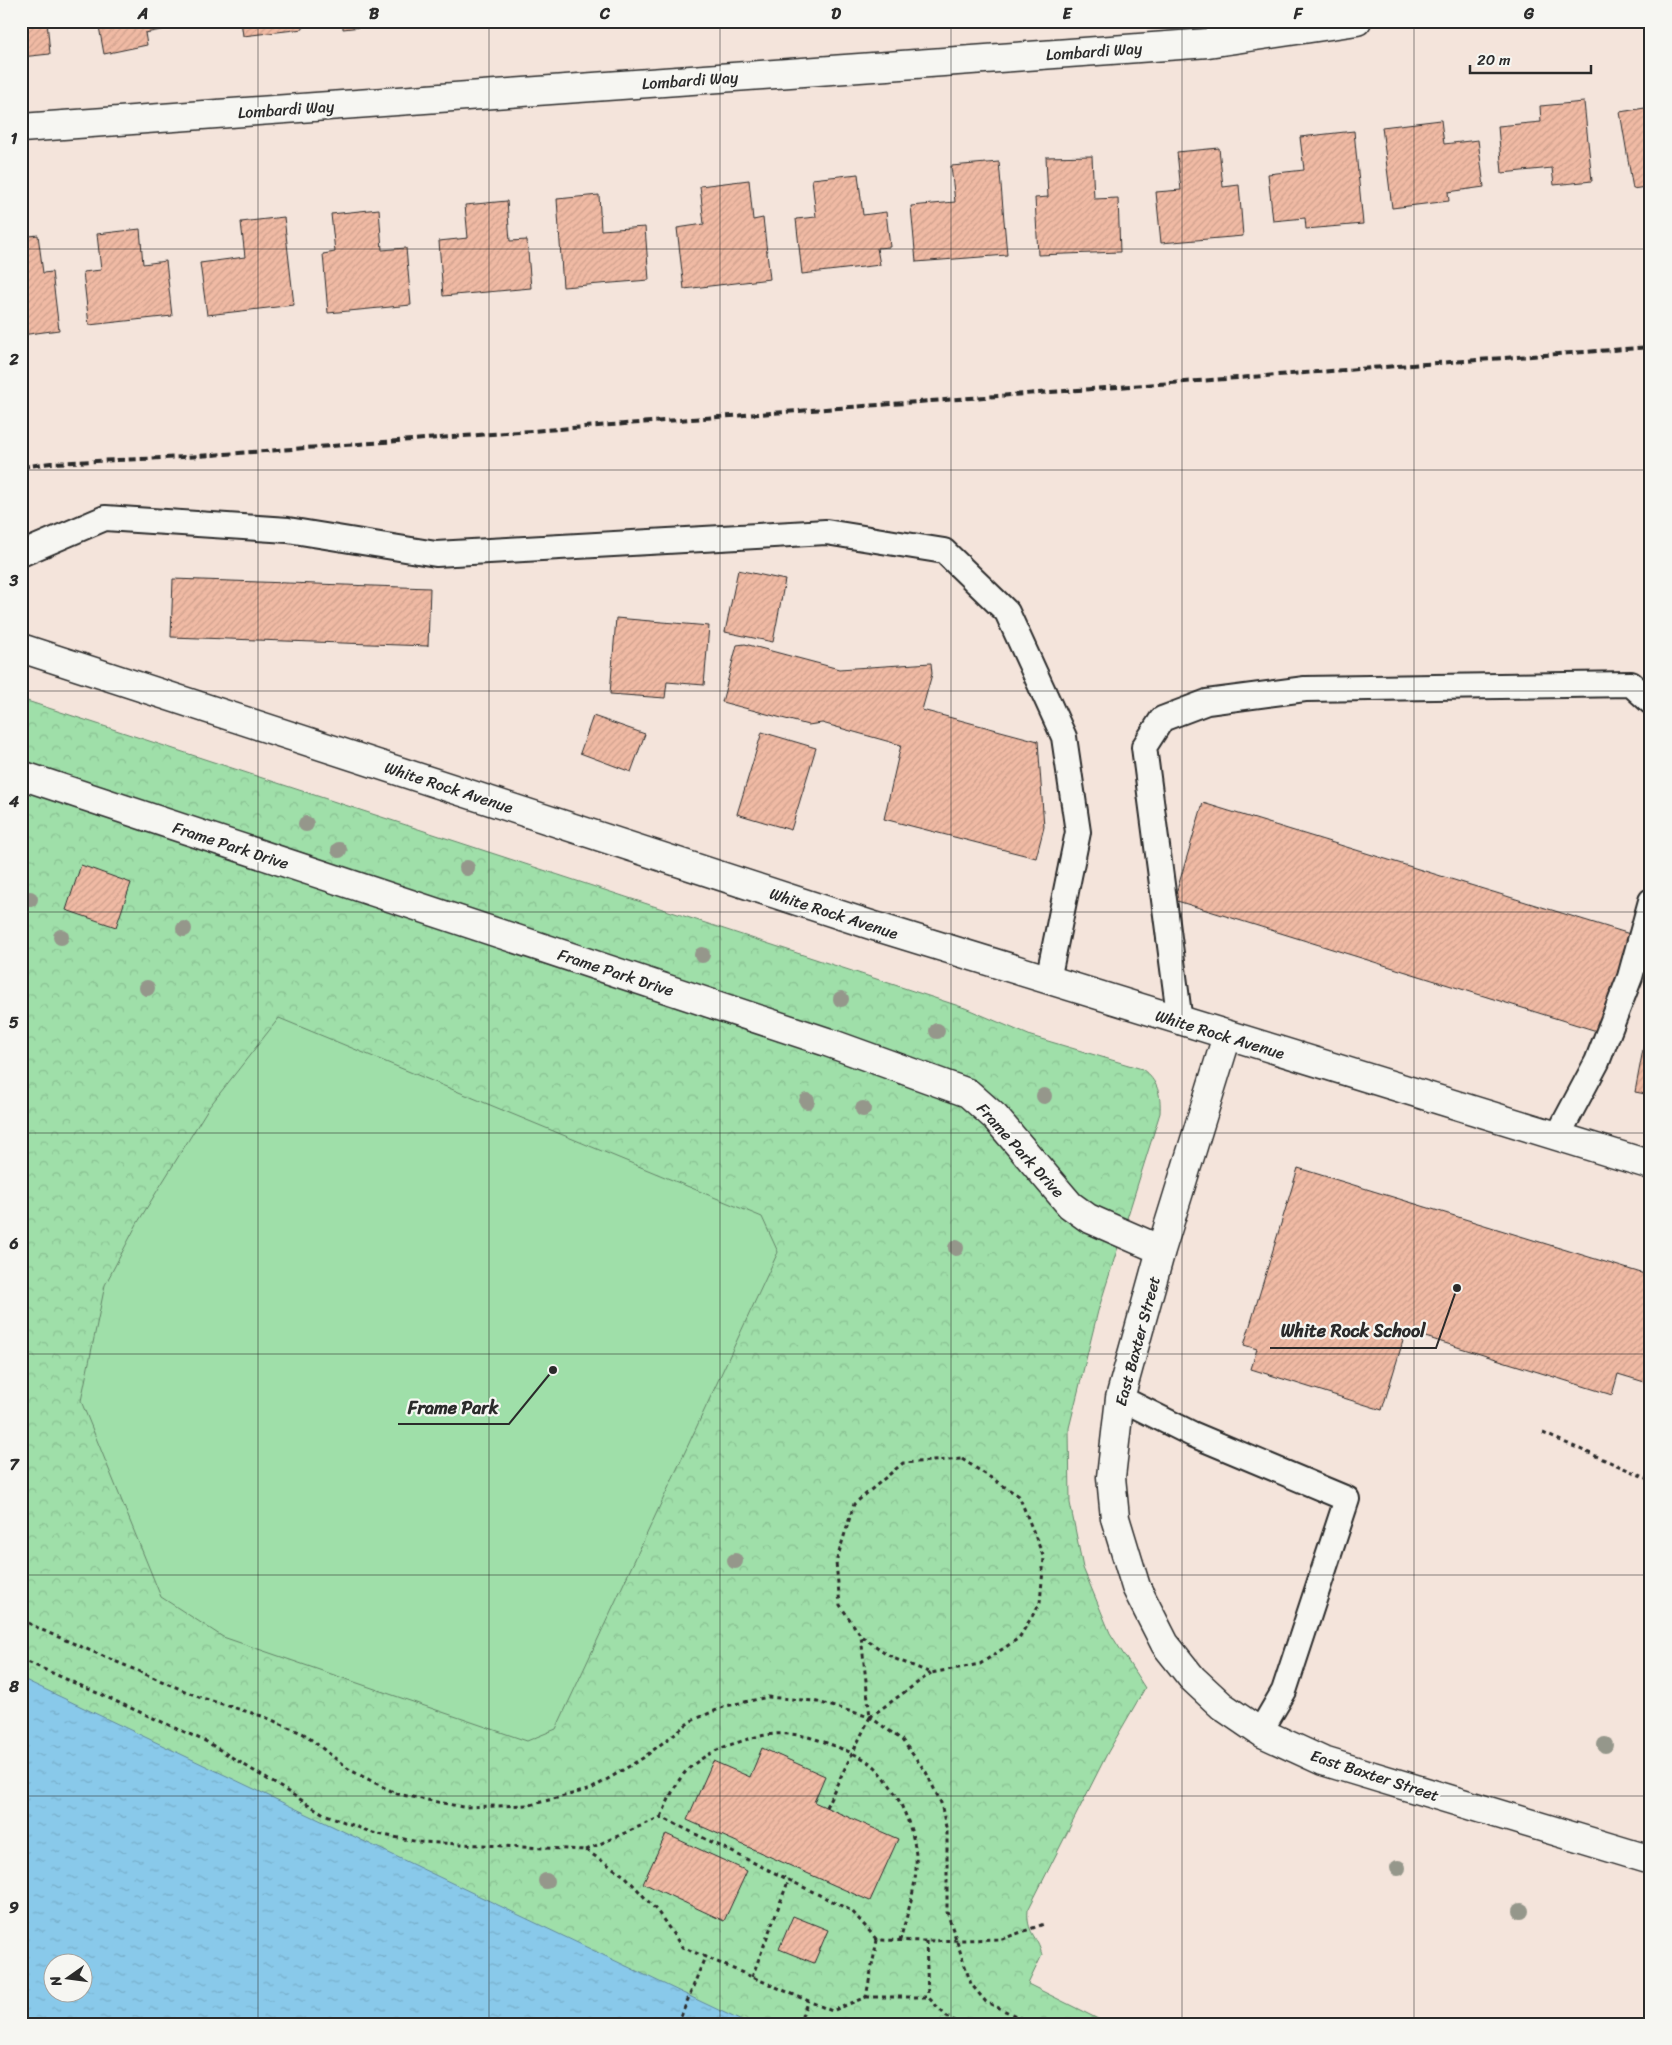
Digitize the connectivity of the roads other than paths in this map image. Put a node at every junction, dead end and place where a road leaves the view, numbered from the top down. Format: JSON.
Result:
{"nodes":[{"id":1,"x":1357,"y":21,"type":"edge"},
{"id":2,"x":21,"y":128,"type":"edge"},
{"id":3,"x":21,"y":554,"type":"edge"},
{"id":4,"x":21,"y":648,"type":"edge"},
{"id":5,"x":1651,"y":702,"type":"edge"},
{"id":6,"x":21,"y":775,"type":"edge"},
{"id":7,"x":1651,"y":901,"type":"edge"},
{"id":8,"x":1048,"y":980,"type":"junction"},
{"id":9,"x":1180,"y":1022,"type":"junction"},
{"id":10,"x":1227,"y":1036,"type":"junction"},
{"id":11,"x":1557,"y":1137,"type":"junction"},
{"id":12,"x":1651,"y":1165,"type":"edge"},
{"id":13,"x":1161,"y":1250,"type":"junction"},
{"id":14,"x":1120,"y":1398,"type":"junction"},
{"id":15,"x":1260,"y":1732,"type":"junction"},
{"id":16,"x":1651,"y":1860,"type":"edge"}],
"edges":[{"from":1,"to":2,"type":"street","name":"Lombardi Way"},
{"from":3,"to":8,"type":"lane"},
{"from":4,"to":8,"type":"street","name":"White Rock Avenue"},
{"from":5,"to":9,"type":"lane"},
{"from":6,"to":13,"type":"street","name":"Frame Park Drive"},
{"from":7,"to":11,"type":"lane"},
{"from":8,"to":9,"type":"street","name":"White Rock Avenue"},
{"from":9,"to":10,"type":"street","name":"White Rock Avenue"},
{"from":10,"to":11,"type":"street","name":"White Rock Avenue"},
{"from":10,"to":13,"type":"street","name":"East Baxter Street"},
{"from":11,"to":12,"type":"street","name":"White Rock Avenue"},
{"from":13,"to":14,"type":"street","name":"East Baxter Street"},
{"from":14,"to":15,"type":"street","name":"East Baxter Street"},
{"from":14,"to":15,"type":"lane"},
{"from":15,"to":16,"type":"street","name":"East Baxter Street"}]}
